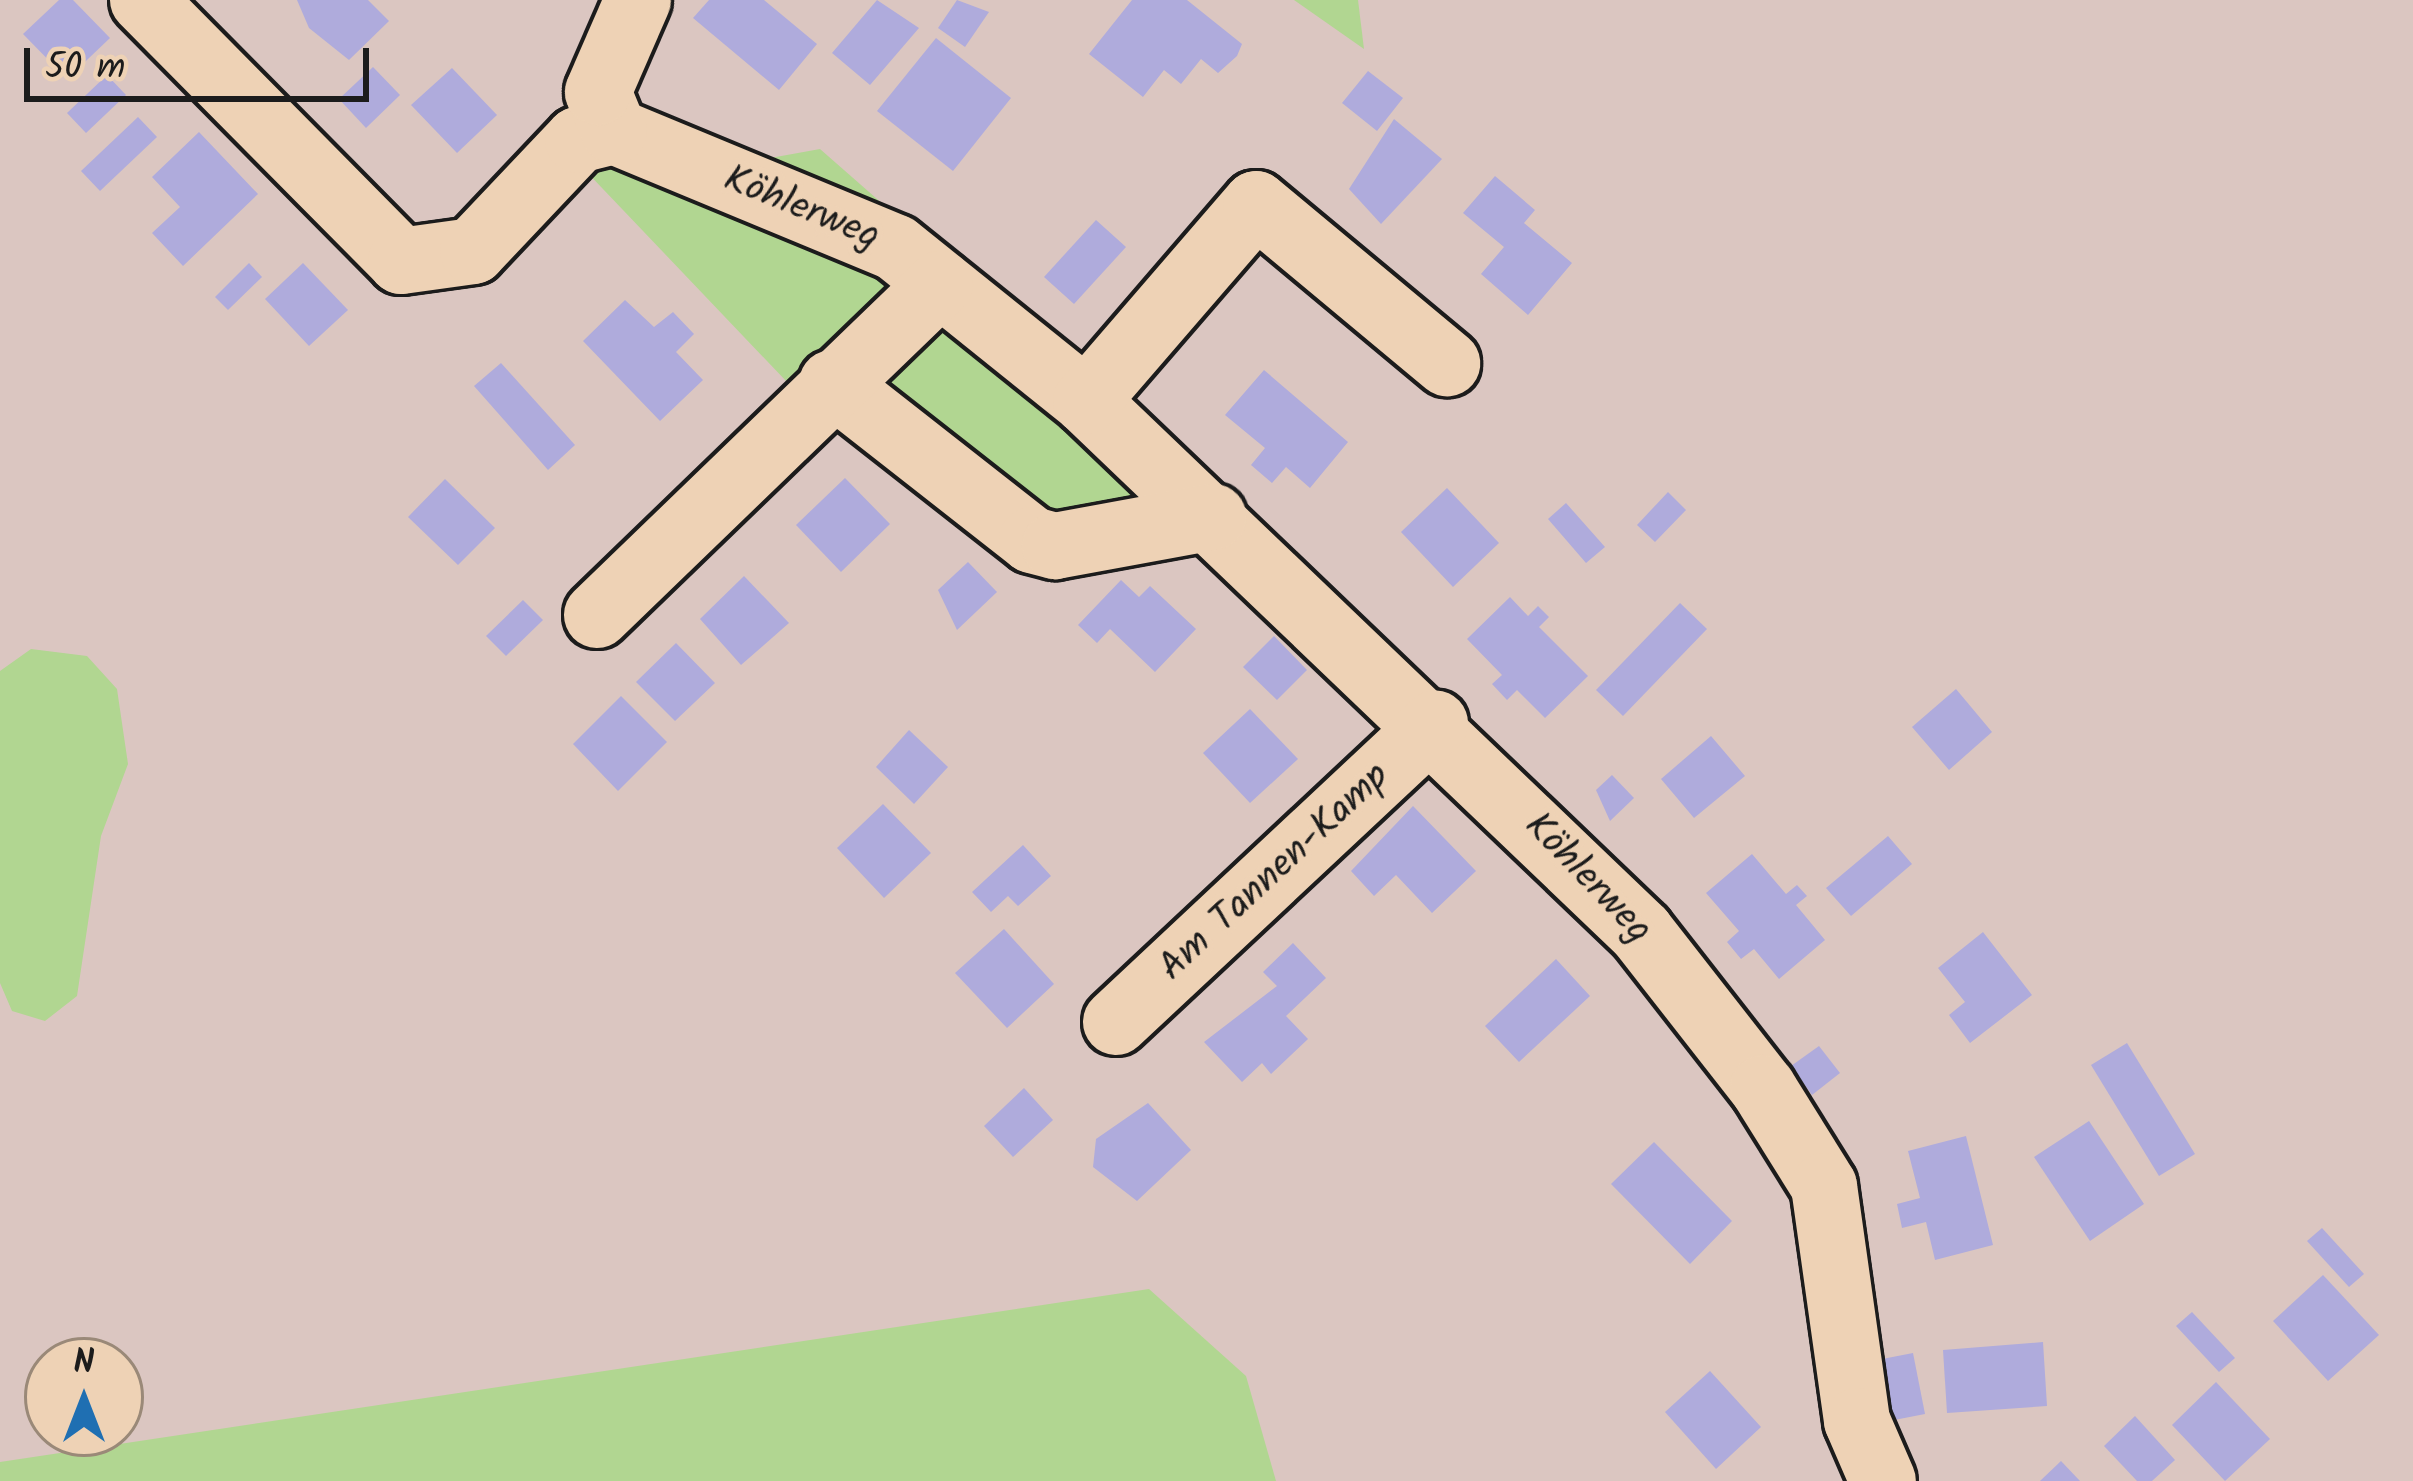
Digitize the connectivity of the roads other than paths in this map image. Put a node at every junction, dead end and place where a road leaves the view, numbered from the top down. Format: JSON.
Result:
{"nodes":[{"id":1,"x":143,"y":0,"type":"edge"},
{"id":2,"x":638,"y":0,"type":"edge"},
{"id":3,"x":614,"y":131,"type":"junction"},
{"id":4,"x":940,"y":284,"type":"junction"},
{"id":5,"x":1447,"y":363,"type":"dead end"},
{"id":6,"x":832,"y":383,"type":"junction"},
{"id":7,"x":1086,"y":400,"type":"junction"},
{"id":8,"x":1213,"y":517,"type":"junction"},
{"id":9,"x":598,"y":615,"type":"dead end"},
{"id":10,"x":1435,"y":724,"type":"junction"},
{"id":11,"x":1115,"y":1022,"type":"dead end"},
{"id":12,"x":1883,"y":1481,"type":"edge"}],
"edges":[{"from":1,"to":3,"type":"street"},
{"from":2,"to":3,"type":"street"},
{"from":3,"to":4,"type":"street","name":"Köhlerweg"},
{"from":4,"to":6,"type":"street"},
{"from":4,"to":7,"type":"street","name":"Köhlerweg"},
{"from":5,"to":7,"type":"street"},
{"from":6,"to":8,"type":"street"},
{"from":6,"to":9,"type":"street"},
{"from":7,"to":8,"type":"street","name":"Köhlerweg"},
{"from":8,"to":10,"type":"street","name":"Köhlerweg"},
{"from":10,"to":11,"type":"street","name":"Am Tannen-Kamp"},
{"from":10,"to":12,"type":"street","name":"Köhlerweg"}]}
